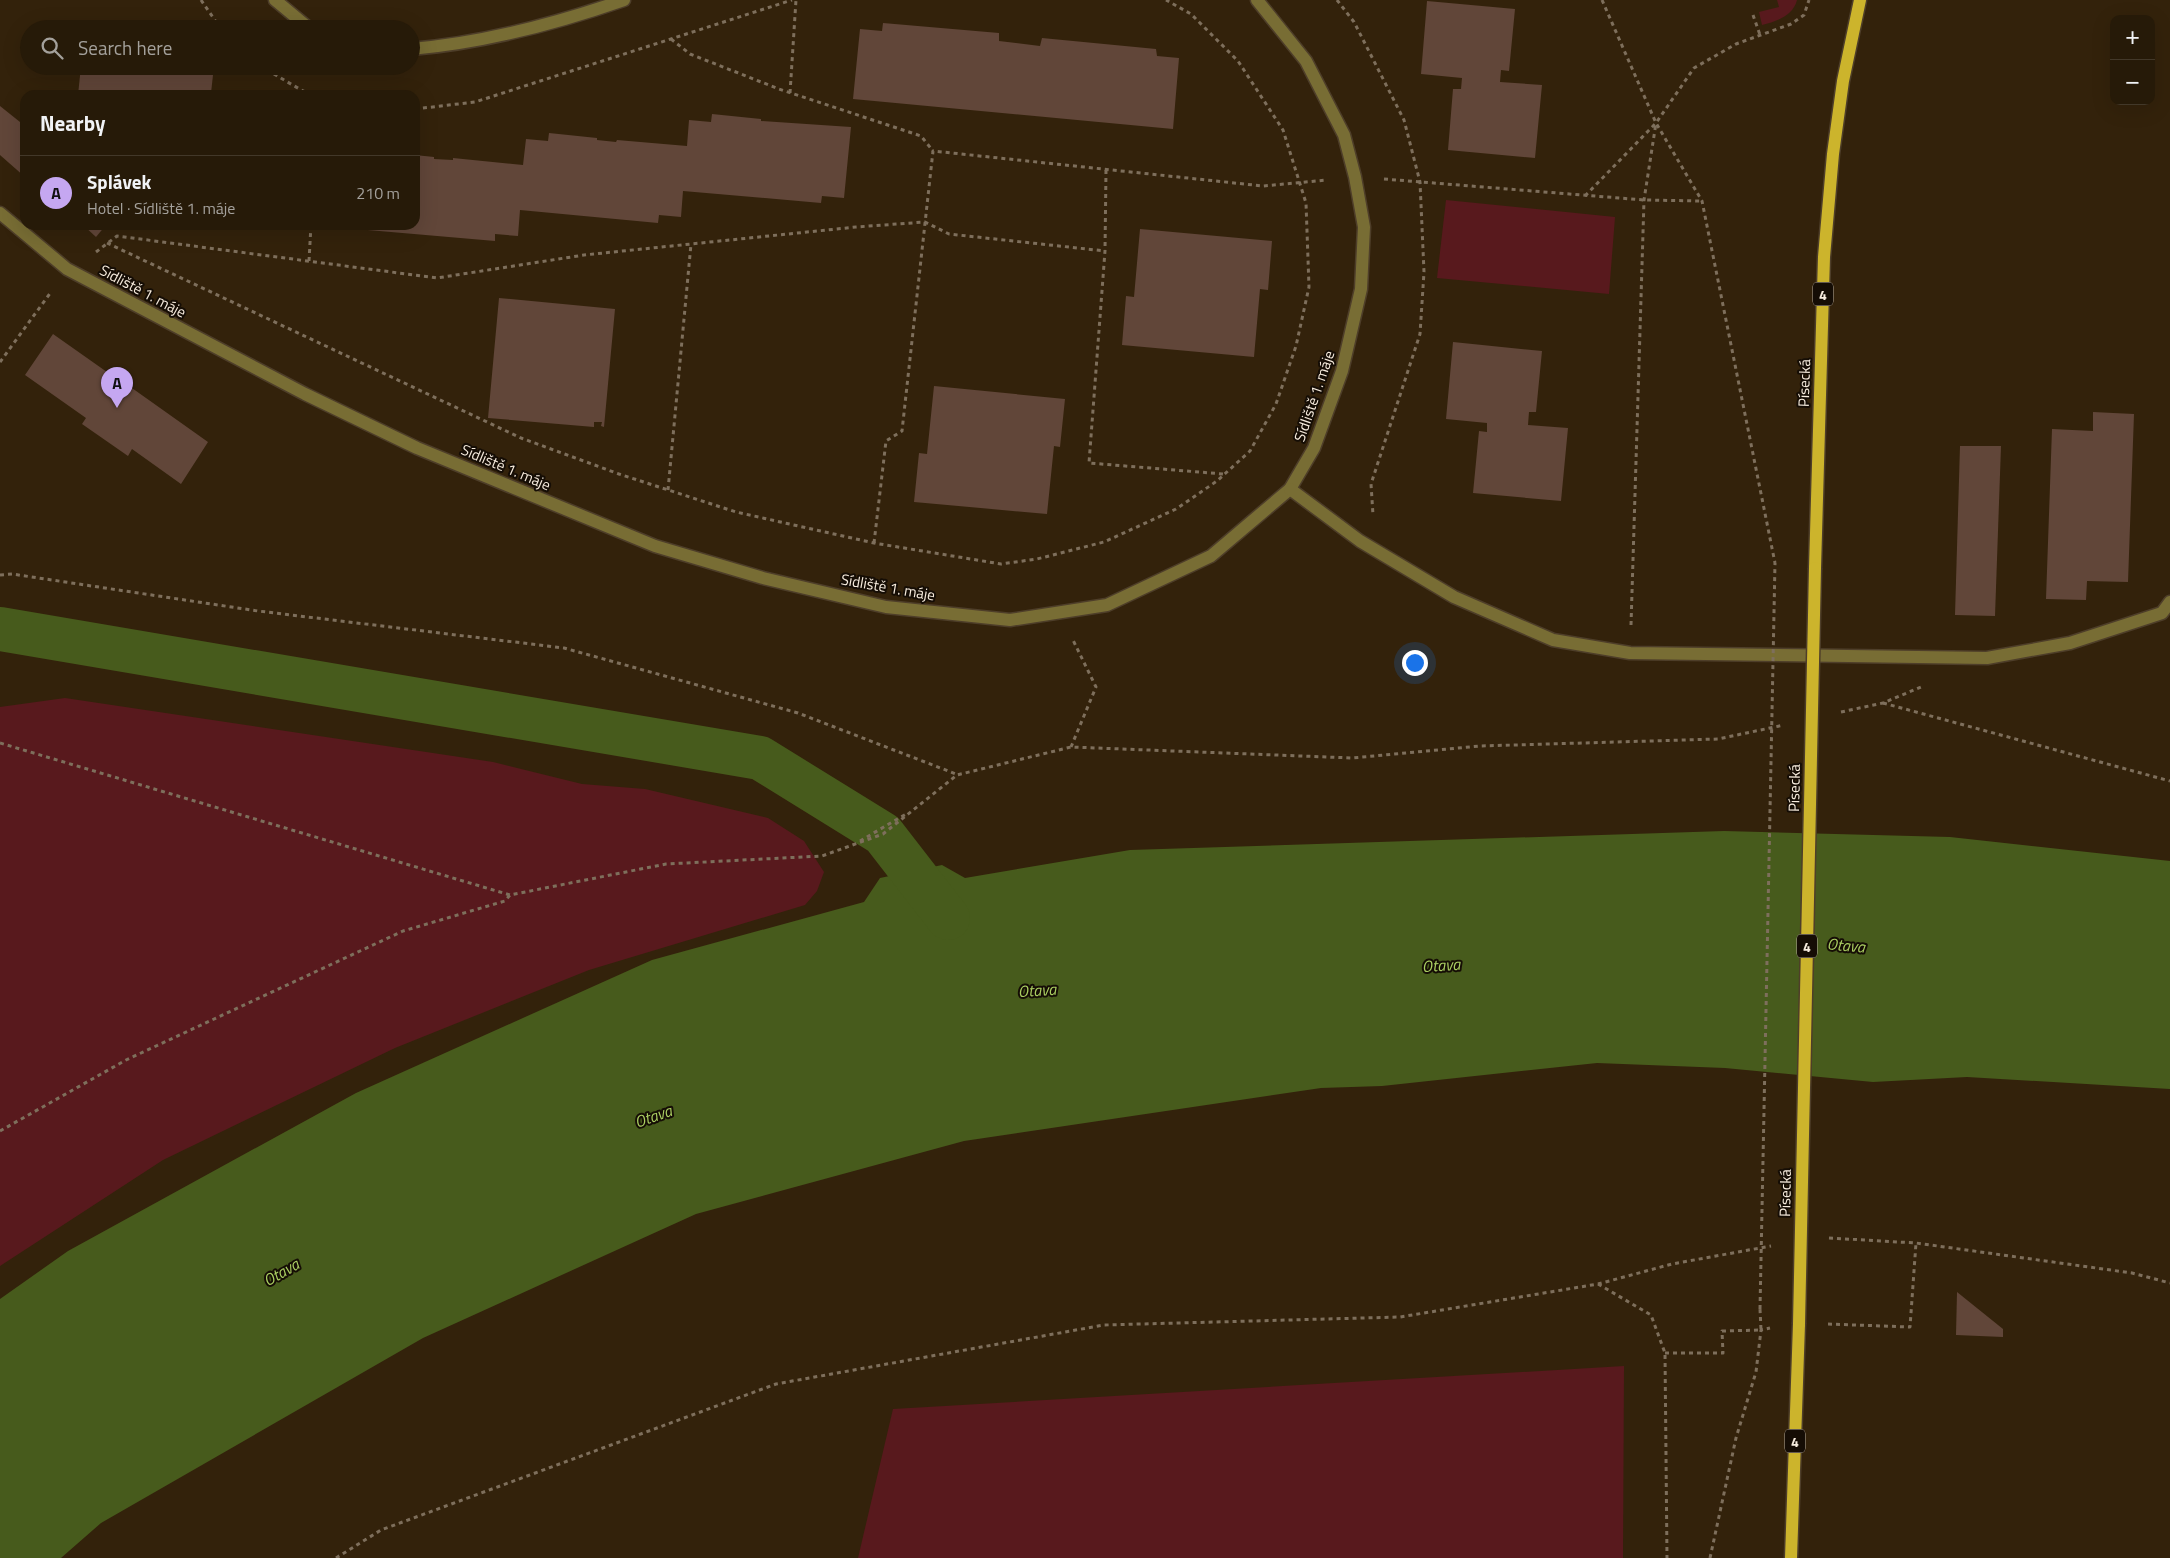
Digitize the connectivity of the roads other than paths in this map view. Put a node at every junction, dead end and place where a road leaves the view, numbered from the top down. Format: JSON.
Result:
{"nodes":[{"id":1,"x":275,"y":0,"type":"edge"},
{"id":2,"x":624,"y":0,"type":"edge"},
{"id":3,"x":1257,"y":0,"type":"edge"},
{"id":4,"x":1860,"y":0,"type":"edge"},
{"id":5,"x":1867,"y":0,"type":"edge"},
{"id":6,"x":299,"y":20,"type":"edge"},
{"id":7,"x":1857,"y":22,"type":"junction"},
{"id":8,"x":420,"y":48,"type":"edge"},
{"id":9,"x":0,"y":213,"type":"edge"},
{"id":10,"x":20,"y":229,"type":"edge"},
{"id":11,"x":21,"y":230,"type":"edge"},
{"id":12,"x":1290,"y":489,"type":"junction"},
{"id":13,"x":2170,"y":602,"type":"edge"},
{"id":14,"x":1791,"y":1558,"type":"edge"}],
"edges":[{"from":1,"to":6,"type":"street"},
{"from":2,"to":8,"type":"street"},
{"from":3,"to":12,"type":"street","name":"Sídliště 1. máje"},
{"from":4,"to":7,"type":"main road","name":"Písecká","number":"4"},
{"from":5,"to":7,"type":"main road","name":"Písecká","number":"4"},
{"from":7,"to":14,"type":"main road","name":"Písecká","number":"4","bridge":true},
{"from":9,"to":10,"type":"street","name":"Sídliště 1. máje"},
{"from":11,"to":12,"type":"street","name":"Sídliště 1. máje"},
{"from":12,"to":13,"type":"street"}]}
